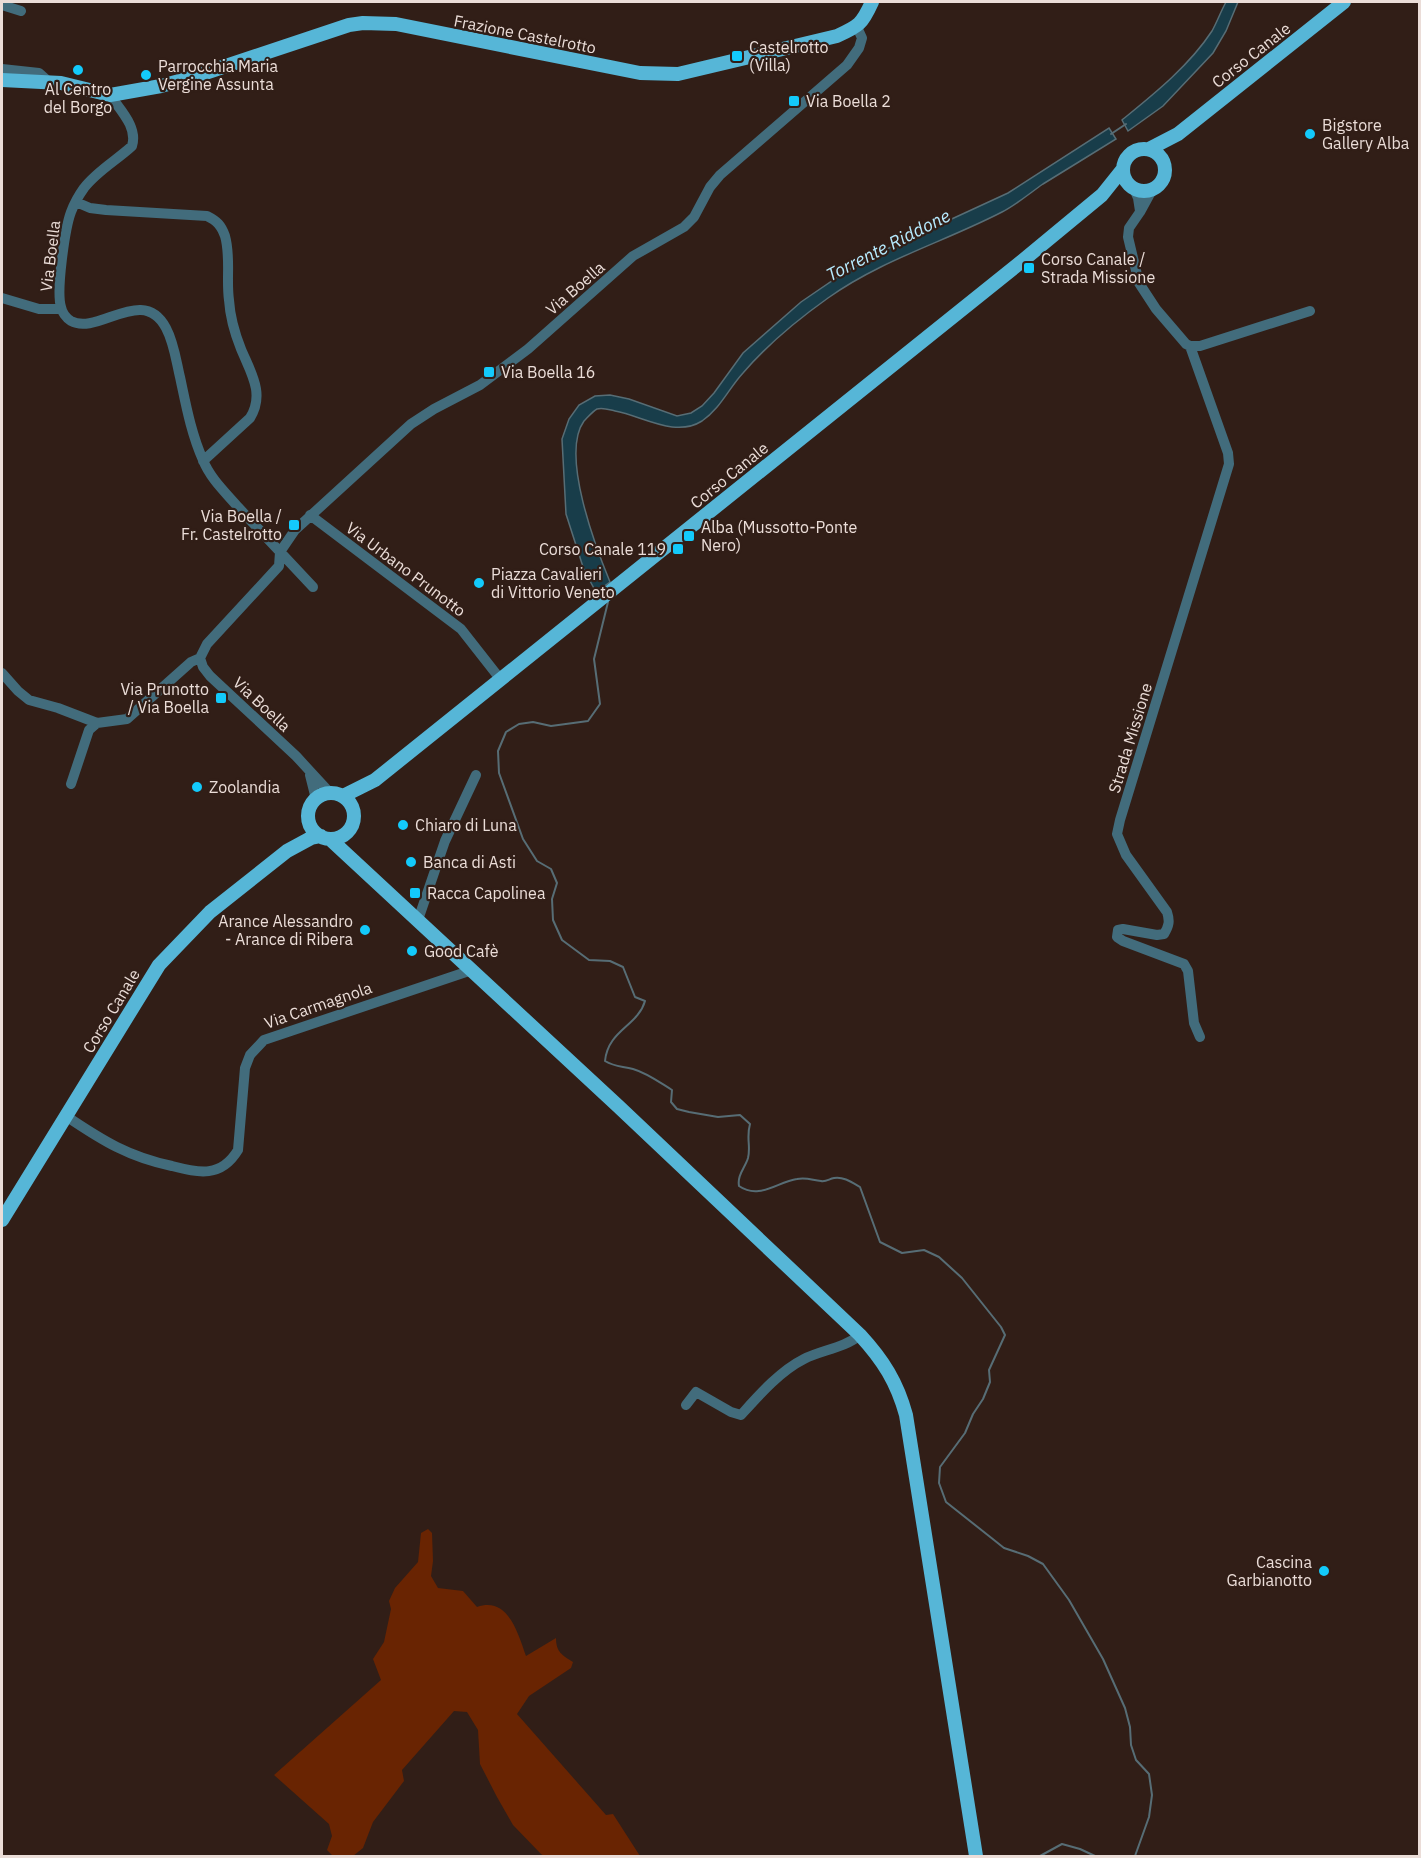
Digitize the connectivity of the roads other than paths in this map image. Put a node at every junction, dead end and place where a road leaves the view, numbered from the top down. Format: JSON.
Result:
{"nodes":[{"id":1,"x":872,"y":2,"type":"edge"},
{"id":2,"x":1344,"y":2,"type":"edge"},
{"id":3,"x":2,"y":5,"type":"edge"},
{"id":4,"x":21,"y":11,"type":"dead end"},
{"id":5,"x":857,"y":27,"type":"junction"},
{"id":6,"x":2,"y":69,"type":"edge"},
{"id":7,"x":2,"y":80,"type":"edge"},
{"id":8,"x":49,"y":82,"type":"junction"},
{"id":9,"x":110,"y":95,"type":"junction"},
{"id":10,"x":1178,"y":134,"type":"junction"},
{"id":11,"x":1149,"y":149,"type":"junction"},
{"id":12,"x":1163,"y":160,"type":"junction"},
{"id":13,"x":1122,"y":170,"type":"junction"},
{"id":14,"x":1132,"y":188,"type":"junction"},
{"id":15,"x":1152,"y":190,"type":"junction"},
{"id":16,"x":1102,"y":195,"type":"junction"},
{"id":17,"x":76,"y":202,"type":"junction"},
{"id":18,"x":1140,"y":212,"type":"junction"},
{"id":19,"x":2,"y":298,"type":"edge"},
{"id":20,"x":61,"y":309,"type":"junction"},
{"id":21,"x":1310,"y":311,"type":"dead end"},
{"id":22,"x":1190,"y":346,"type":"junction"},
{"id":23,"x":203,"y":461,"type":"junction"},
{"id":24,"x":310,"y":515,"type":"junction"},
{"id":25,"x":280,"y":552,"type":"junction"},
{"id":26,"x":313,"y":587,"type":"dead end"},
{"id":27,"x":200,"y":658,"type":"junction"},
{"id":28,"x":2,"y":673,"type":"edge"},
{"id":29,"x":501,"y":680,"type":"junction"},
{"id":30,"x":97,"y":723,"type":"junction"},
{"id":31,"x":308,"y":769,"type":"junction"},
{"id":32,"x":476,"y":776,"type":"dead end"},
{"id":33,"x":375,"y":780,"type":"junction"},
{"id":34,"x":71,"y":784,"type":"dead end"},
{"id":35,"x":337,"y":795,"type":"junction"},
{"id":36,"x":316,"y":799,"type":"junction"},
{"id":37,"x":353,"y":808,"type":"junction"},
{"id":38,"x":309,"y":820,"type":"junction"},
{"id":39,"x":347,"y":832,"type":"junction"},
{"id":40,"x":325,"y":837,"type":"junction"},
{"id":41,"x":287,"y":851,"type":"junction"},
{"id":42,"x":360,"y":865,"type":"junction"},
{"id":43,"x":418,"y":920,"type":"junction"},
{"id":44,"x":471,"y":970,"type":"junction"},
{"id":45,"x":1200,"y":1037,"type":"dead end"},
{"id":46,"x":66,"y":1116,"type":"junction"},
{"id":47,"x":2,"y":1220,"type":"edge"},
{"id":48,"x":860,"y":1335,"type":"junction"},
{"id":49,"x":686,"y":1405,"type":"dead end"},
{"id":50,"x":976,"y":1857,"type":"edge"}],
"edges":[{"from":1,"to":5,"type":"main road"},
{"from":2,"to":10,"type":"main road","name":"Corso Canale"},
{"from":3,"to":4,"type":"street"},
{"from":5,"to":9,"type":"main road","name":"Frazione Castelrotto"},
{"from":5,"to":24,"type":"street","name":"Via Boella"},
{"from":6,"to":8,"type":"street","name":"Frazione Castelrotto"},
{"from":7,"to":8,"type":"main road","name":"Frazione Castelrotto"},
{"from":8,"to":9,"type":"main road","name":"Frazione Castelrotto"},
{"from":9,"to":17,"type":"street","name":"Via Boella"},
{"from":10,"to":11,"type":"main road","name":"Corso Canale"},
{"from":10,"to":12,"type":"main road","name":"Corso Canale"},
{"from":11,"to":12,"type":"main road"},
{"from":11,"to":13,"type":"main road","name":"Corso Canale"},
{"from":12,"to":15,"type":"main road","name":"Corso Canale"},
{"from":13,"to":14,"type":"main road"},
{"from":13,"to":16,"type":"main road","name":"Corso Canale"},
{"from":14,"to":15,"type":"main road","name":"Corso Canale"},
{"from":14,"to":16,"type":"main road","name":"Corso Canale"},
{"from":14,"to":18,"type":"street"},
{"from":15,"to":18,"type":"street","name":"Strada Missione"},
{"from":16,"to":29,"type":"main road","name":"Corso Canale"},
{"from":17,"to":20,"type":"street","name":"Via Boella"},
{"from":17,"to":23,"type":"street","name":"Via Boella"},
{"from":18,"to":22,"type":"street","name":"Strada Missione"},
{"from":19,"to":20,"type":"street"},
{"from":20,"to":23,"type":"street","name":"Via Boella"},
{"from":21,"to":22,"type":"street"},
{"from":22,"to":45,"type":"street","name":"Strada Missione"},
{"from":23,"to":25,"type":"street","name":"Via Boella"},
{"from":24,"to":25,"type":"street","name":"Via Boella"},
{"from":24,"to":29,"type":"street","name":"Via Urbano Prunotto"},
{"from":25,"to":26,"type":"street"},
{"from":25,"to":27,"type":"street","name":"Via Boella"},
{"from":27,"to":30,"type":"street","name":"Via Boella"},
{"from":27,"to":31,"type":"street","name":"Via Boella"},
{"from":28,"to":30,"type":"street","name":"Via Boella"},
{"from":29,"to":33,"type":"main road","name":"Corso Canale"},
{"from":30,"to":34,"type":"street"},
{"from":31,"to":35,"type":"street","name":"Via Boella"},
{"from":31,"to":36,"type":"street"},
{"from":32,"to":43,"type":"street"},
{"from":33,"to":35,"type":"main road","name":"Corso Canale"},
{"from":33,"to":37,"type":"main road","name":"Corso Canale"},
{"from":35,"to":36,"type":"main road","name":"Corso Canale"},
{"from":35,"to":37,"type":"main road"},
{"from":36,"to":38,"type":"main road","name":"Corso Canale"},
{"from":37,"to":39,"type":"main road","name":"Corso Canale"},
{"from":38,"to":40,"type":"main road"},
{"from":38,"to":41,"type":"main road","name":"Corso Canale"},
{"from":39,"to":40,"type":"main road","name":"Corso Canale"},
{"from":39,"to":42,"type":"main road"},
{"from":40,"to":41,"type":"main road","name":"Corso Canale"},
{"from":40,"to":42,"type":"main road"},
{"from":41,"to":46,"type":"main road","name":"Corso Canale"},
{"from":42,"to":43,"type":"main road"},
{"from":43,"to":44,"type":"main road"},
{"from":44,"to":46,"type":"street","name":"Via Carmagnola"},
{"from":44,"to":48,"type":"main road"},
{"from":46,"to":47,"type":"main road","name":"Corso Canale"},
{"from":48,"to":49,"type":"street"},
{"from":48,"to":50,"type":"main road"}]}
